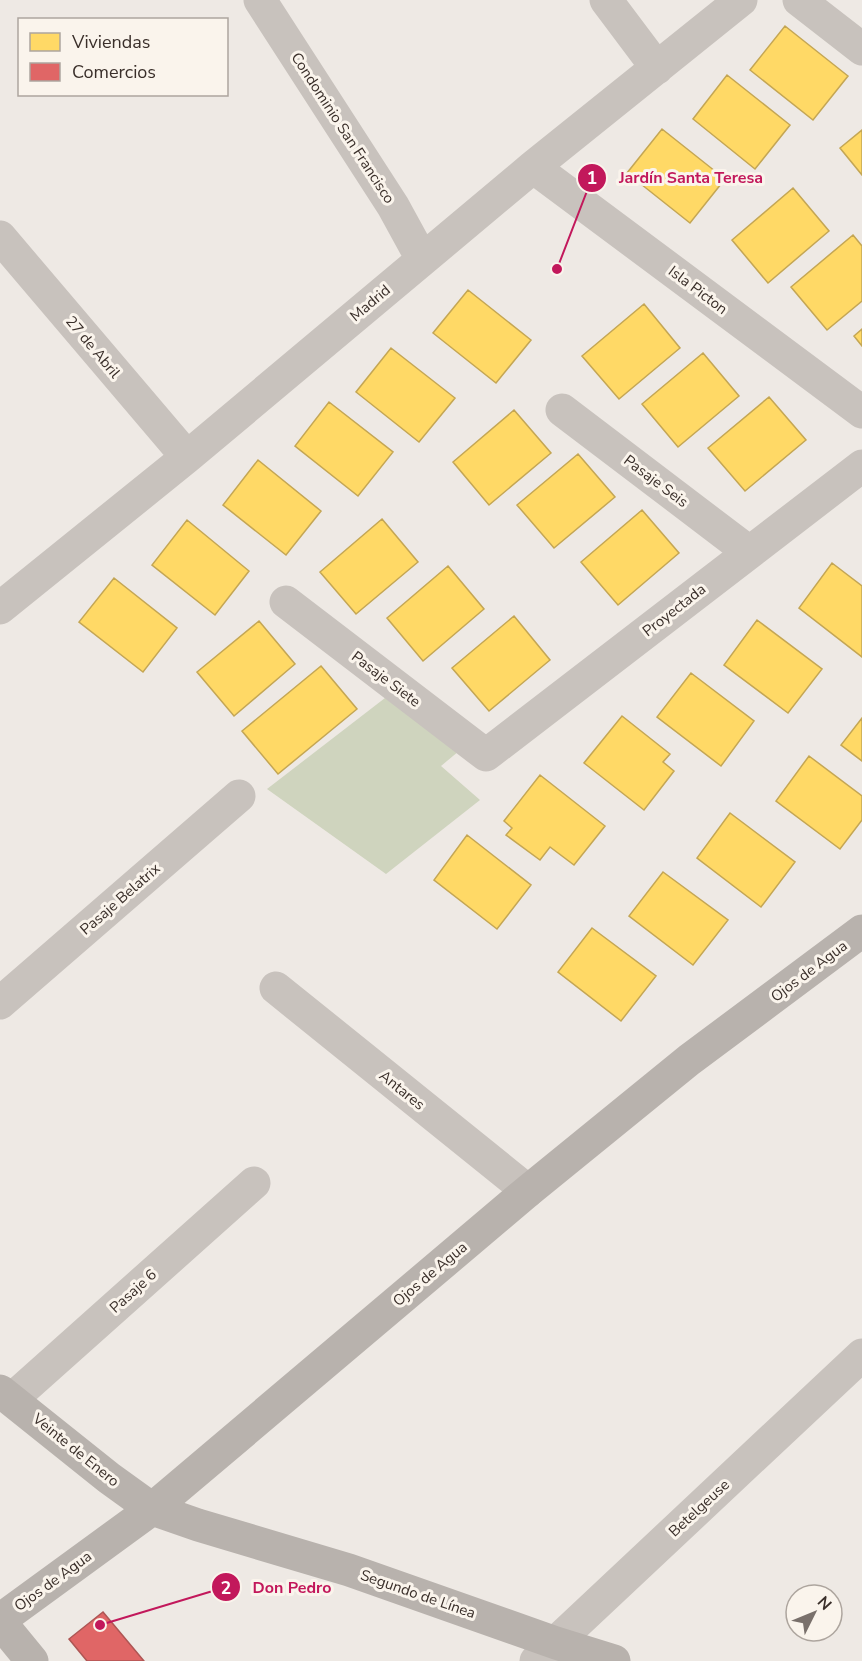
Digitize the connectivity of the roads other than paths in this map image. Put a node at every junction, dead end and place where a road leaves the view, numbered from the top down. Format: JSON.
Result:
{"nodes":[{"id":1,"x":260,"y":0,"type":"edge"},
{"id":2,"x":606,"y":0,"type":"edge"},
{"id":3,"x":741,"y":0,"type":"edge"},
{"id":4,"x":799,"y":0,"type":"edge"},
{"id":5,"x":862,"y":49,"type":"edge"},
{"id":6,"x":657,"y":68,"type":"junction"},
{"id":7,"x":533,"y":167,"type":"junction"},
{"id":8,"x":0,"y":237,"type":"edge"},
{"id":9,"x":422,"y":259,"type":"junction"},
{"id":10,"x":562,"y":410,"type":"dead end"},
{"id":11,"x":862,"y":412,"type":"edge"},
{"id":12,"x":187,"y":457,"type":"junction"},
{"id":13,"x":862,"y":466,"type":"edge"},
{"id":14,"x":749,"y":552,"type":"junction"},
{"id":15,"x":285,"y":602,"type":"dead end"},
{"id":16,"x":0,"y":608,"type":"edge"},
{"id":17,"x":486,"y":755,"type":"joint"},
{"id":18,"x":239,"y":796,"type":"dead end"},
{"id":19,"x":862,"y":931,"type":"edge"},
{"id":20,"x":276,"y":988,"type":"dead end"},
{"id":21,"x":0,"y":1003,"type":"edge"},
{"id":22,"x":254,"y":1183,"type":"dead end"},
{"id":23,"x":528,"y":1191,"type":"junction"},
{"id":24,"x":862,"y":1355,"type":"edge"},
{"id":25,"x":6,"y":1395,"type":"edge"},
{"id":26,"x":152,"y":1509,"type":"junction"},
{"id":27,"x":0,"y":1621,"type":"edge"},
{"id":28,"x":546,"y":1652,"type":"edge"},
{"id":29,"x":32,"y":1661,"type":"edge"},
{"id":30,"x":614,"y":1661,"type":"edge"}],
"edges":[{"from":1,"to":9,"type":"street","name":"Condominio San Francisco"},
{"from":2,"to":6,"type":"street"},
{"from":3,"to":6,"type":"street","name":"Madrid"},
{"from":4,"to":5,"type":"street"},
{"from":6,"to":7,"type":"street","name":"Madrid"},
{"from":7,"to":9,"type":"street","name":"Madrid"},
{"from":7,"to":11,"type":"street","name":"Isla Picton"},
{"from":8,"to":12,"type":"street","name":"27 de Abril"},
{"from":9,"to":12,"type":"street","name":"Madrid"},
{"from":10,"to":14,"type":"street","name":"Pasaje Seis"},
{"from":12,"to":16,"type":"street","name":"Madrid"},
{"from":13,"to":14,"type":"street","name":"Proyectada"},
{"from":14,"to":17,"type":"street","name":"Proyectada"},
{"from":15,"to":17,"type":"street","name":"Pasaje Siete"},
{"from":18,"to":21,"type":"street","name":"Pasaje Belatrix"},
{"from":19,"to":23,"type":"street","name":"Ojos de Agua"},
{"from":20,"to":23,"type":"street","name":"Antares"},
{"from":22,"to":25,"type":"street","name":"Pasaje 6"},
{"from":23,"to":26,"type":"street","name":"Ojos de Agua"},
{"from":24,"to":28,"type":"street","name":"Betelgeuse"},
{"from":25,"to":26,"type":"street","name":"Veinte de Enero"},
{"from":26,"to":27,"type":"street","name":"Ojos de Agua"},
{"from":26,"to":28,"type":"street","name":"Segundo de Línea"},
{"from":27,"to":29,"type":"street"},
{"from":28,"to":30,"type":"street","name":"Segundo de Línea"}]}
